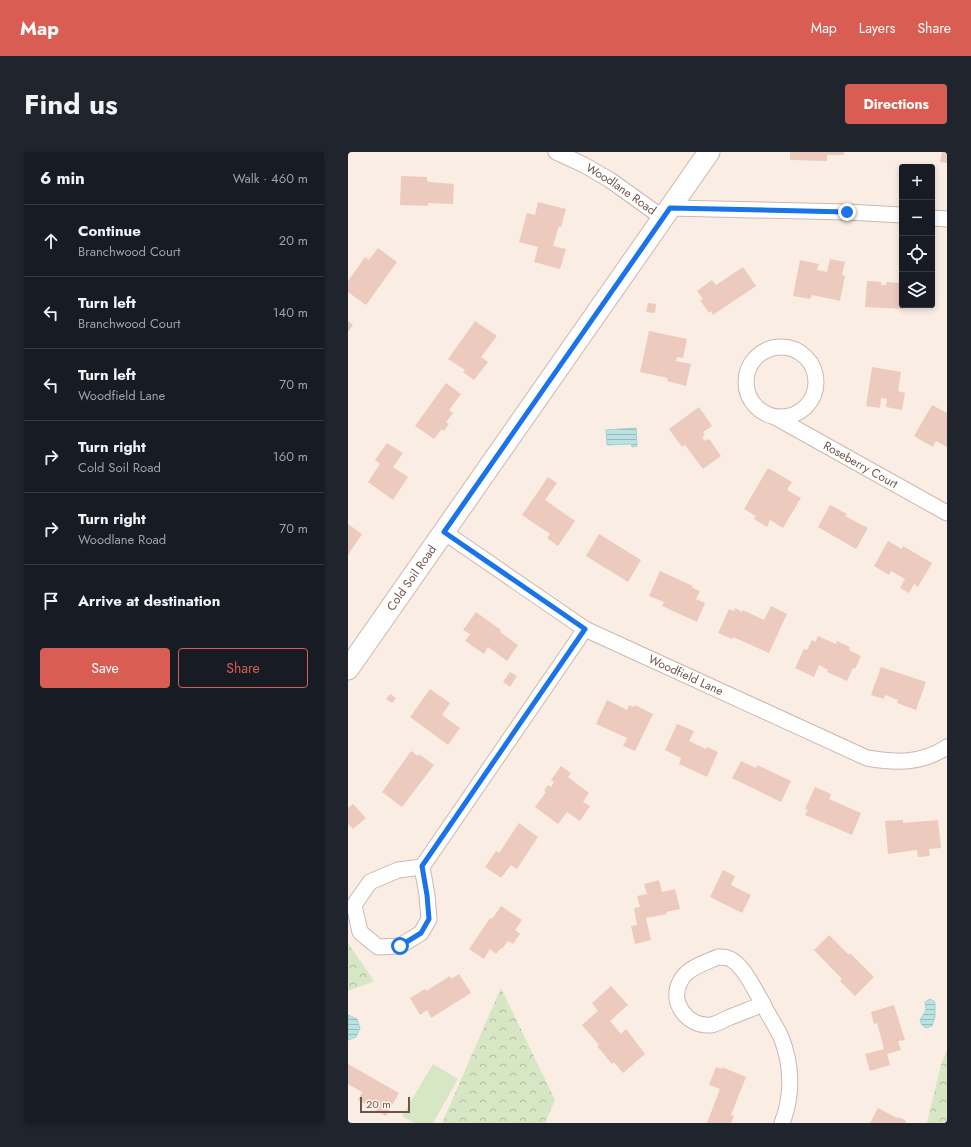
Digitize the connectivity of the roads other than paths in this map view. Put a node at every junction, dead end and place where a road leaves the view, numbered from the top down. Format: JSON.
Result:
{"nodes":[{"id":1,"x":556,"y":152,"type":"edge"},
{"id":2,"x":709,"y":152,"type":"edge"},
{"id":3,"x":666,"y":213,"type":"junction"},
{"id":4,"x":899,"y":215,"type":"edge"},
{"id":5,"x":935,"y":218,"type":"edge"},
{"id":6,"x":947,"y":220,"type":"edge"},
{"id":7,"x":774,"y":417,"type":"junction"},
{"id":8,"x":947,"y":513,"type":"edge"},
{"id":9,"x":444,"y":532,"type":"junction"},
{"id":10,"x":585,"y":629,"type":"junction"},
{"id":11,"x":348,"y":669,"type":"edge"},
{"id":12,"x":947,"y":748,"type":"edge"},
{"id":13,"x":422,"y":866,"type":"junction"},
{"id":14,"x":762,"y":1004,"type":"junction"},
{"id":15,"x":782,"y":1123,"type":"edge"}],
"edges":[{"from":1,"to":3,"type":"street","name":"Woodlane Road"},
{"from":2,"to":3,"type":"street","name":"Cold Soil Road"},
{"from":3,"to":4,"type":"street","name":"Woodlane Road"},
{"from":3,"to":9,"type":"street","name":"Cold Soil Road"},
{"from":5,"to":6,"type":"street"},
{"from":7,"to":7,"type":"street","name":"Roseberry Court"},
{"from":7,"to":8,"type":"street","name":"Roseberry Court"},
{"from":9,"to":10,"type":"street","name":"Woodfield Lane"},
{"from":9,"to":11,"type":"street","name":"Cold Soil Road"},
{"from":10,"to":12,"type":"street","name":"Woodfield Lane"},
{"from":10,"to":13,"type":"street"},
{"from":13,"to":13,"type":"street"},
{"from":14,"to":14,"type":"street"},
{"from":14,"to":15,"type":"street"}]}
